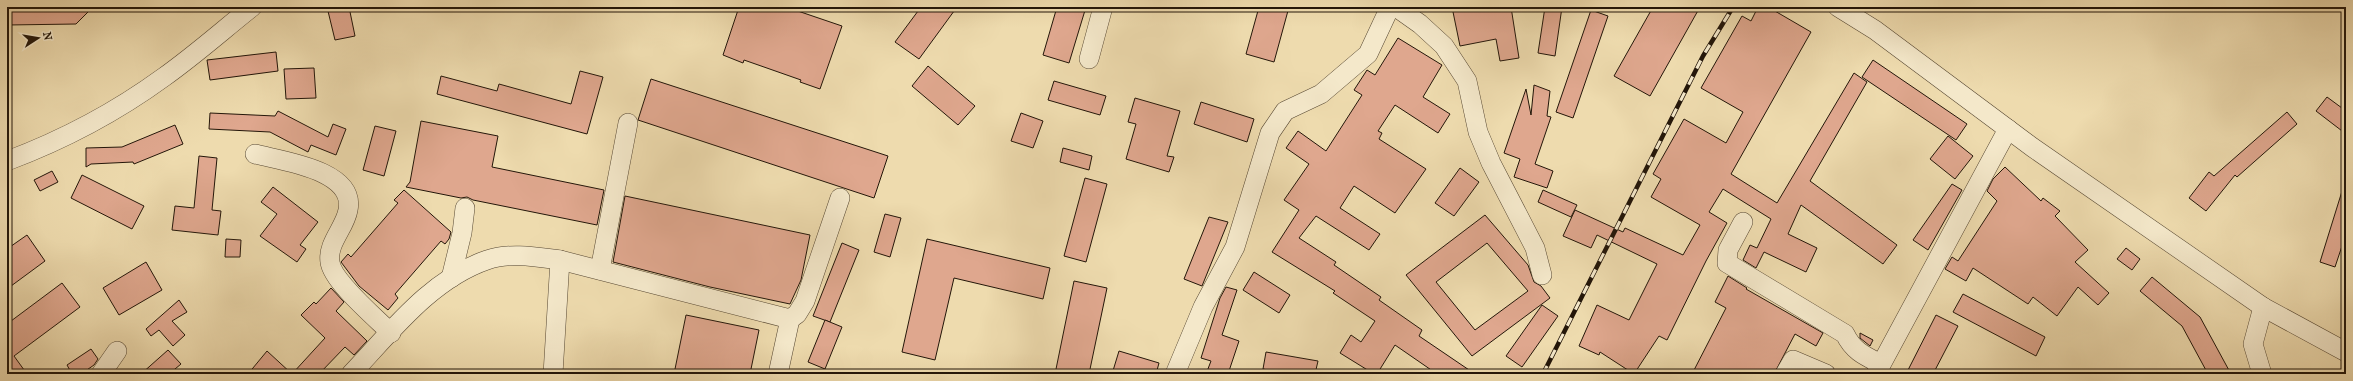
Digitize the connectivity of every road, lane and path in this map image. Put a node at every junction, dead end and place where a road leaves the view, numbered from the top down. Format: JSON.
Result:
{"nodes":[{"id":1,"x":252,"y":7,"type":"edge"},
{"id":2,"x":1103,"y":7,"type":"edge"},
{"id":3,"x":1390,"y":7,"type":"edge"},
{"id":4,"x":1396,"y":7,"type":"edge"},
{"id":5,"x":1838,"y":7,"type":"edge"},
{"id":6,"x":1089,"y":59,"type":"dead end"},
{"id":7,"x":628,"y":123,"type":"dead end"},
{"id":8,"x":2008,"y":129,"type":"junction"},
{"id":9,"x":255,"y":154,"type":"dead end"},
{"id":10,"x":7,"y":161,"type":"edge"},
{"id":11,"x":840,"y":198,"type":"dead end"},
{"id":12,"x":465,"y":208,"type":"dead end"},
{"id":13,"x":1743,"y":222,"type":"dead end"},
{"id":14,"x":560,"y":260,"type":"junction"},
{"id":15,"x":600,"y":270,"type":"junction"},
{"id":16,"x":1542,"y":275,"type":"dead end"},
{"id":17,"x":451,"y":278,"type":"junction"},
{"id":18,"x":2263,"y":307,"type":"junction"},
{"id":19,"x":790,"y":319,"type":"junction"},
{"id":20,"x":391,"y":333,"type":"junction"},
{"id":21,"x":116,"y":351,"type":"dead end"},
{"id":22,"x":2346,"y":352,"type":"edge"},
{"id":23,"x":1879,"y":369,"type":"edge"},
{"id":24,"x":101,"y":374,"type":"edge"},
{"id":25,"x":352,"y":374,"type":"edge"},
{"id":26,"x":553,"y":374,"type":"edge"},
{"id":27,"x":778,"y":374,"type":"edge"},
{"id":28,"x":1175,"y":374,"type":"edge"},
{"id":29,"x":1785,"y":374,"type":"edge"},
{"id":30,"x":1826,"y":374,"type":"edge"},
{"id":31,"x":2262,"y":374,"type":"edge"}],
"edges":[{"from":1,"to":10,"type":"street"},
{"from":2,"to":6,"type":"street"},
{"from":3,"to":28,"type":"street"},
{"from":4,"to":16,"type":"street"},
{"from":5,"to":8,"type":"street"},
{"from":7,"to":15,"type":"street"},
{"from":8,"to":18,"type":"street"},
{"from":8,"to":23,"type":"street"},
{"from":9,"to":20,"type":"street"},
{"from":11,"to":19,"type":"street"},
{"from":12,"to":17,"type":"street"},
{"from":13,"to":23,"type":"street"},
{"from":14,"to":15,"type":"street"},
{"from":14,"to":17,"type":"street"},
{"from":14,"to":26,"type":"street"},
{"from":15,"to":19,"type":"street"},
{"from":17,"to":20,"type":"street"},
{"from":18,"to":22,"type":"street"},
{"from":18,"to":31,"type":"street"},
{"from":19,"to":27,"type":"street"},
{"from":20,"to":25,"type":"street"},
{"from":21,"to":24,"type":"street"},
{"from":29,"to":30,"type":"street"}]}
